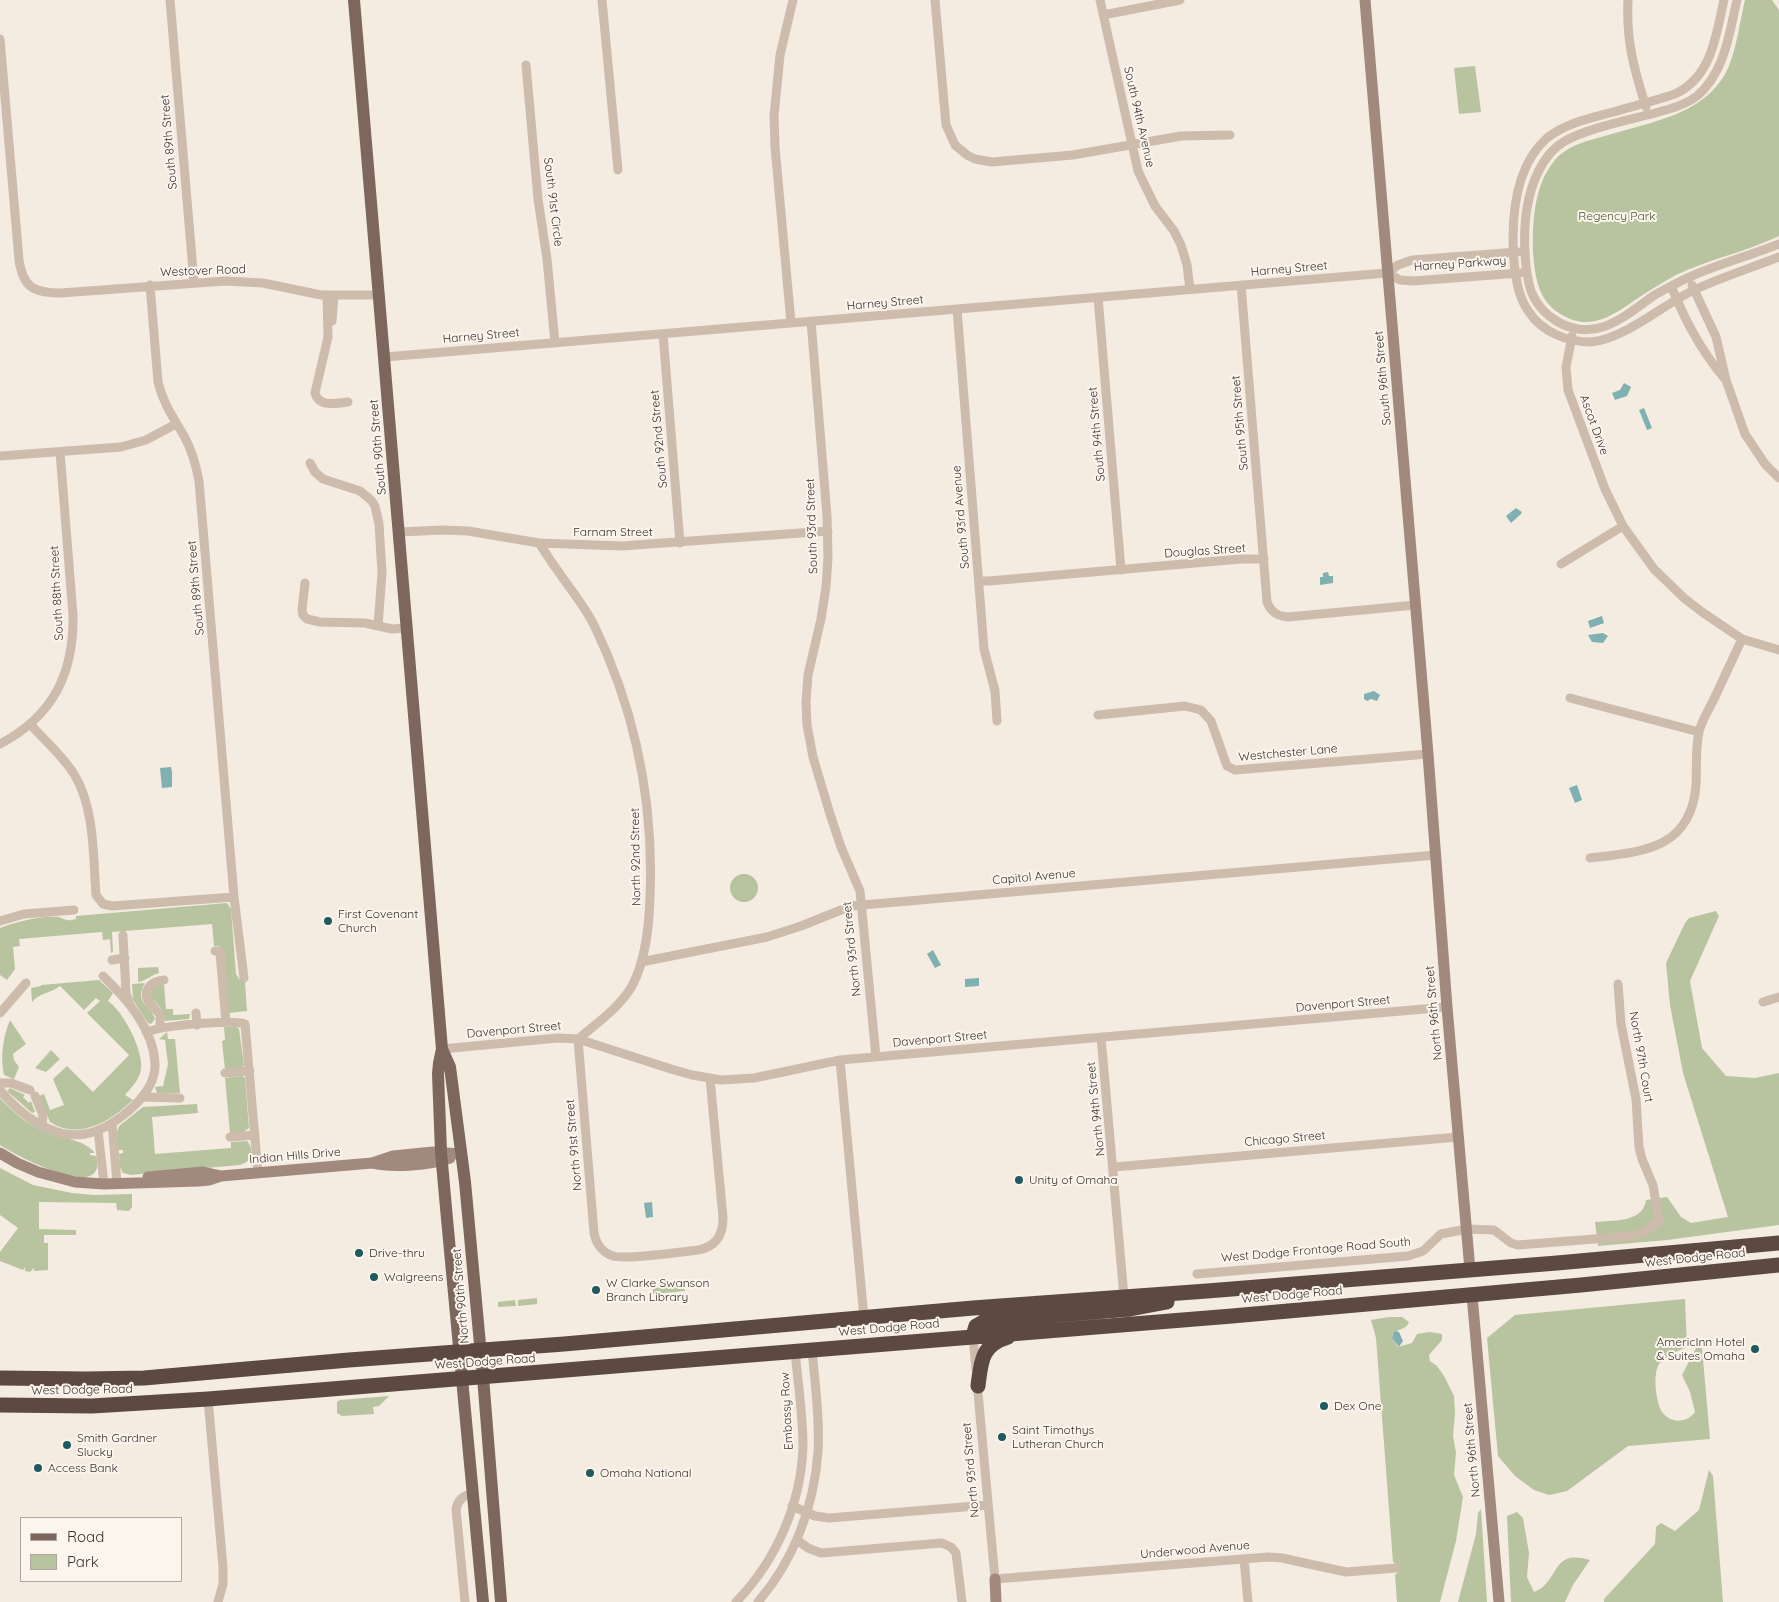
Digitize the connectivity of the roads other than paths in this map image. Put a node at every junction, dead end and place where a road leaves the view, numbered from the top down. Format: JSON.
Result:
{"nodes":[{"id":1,"x":170,"y":0,"type":"edge"},
{"id":2,"x":354,"y":0,"type":"edge"},
{"id":3,"x":602,"y":0,"type":"edge"},
{"id":4,"x":793,"y":0,"type":"edge"},
{"id":5,"x":935,"y":0,"type":"edge"},
{"id":6,"x":1100,"y":0,"type":"edge"},
{"id":7,"x":1180,"y":0,"type":"edge"},
{"id":8,"x":1365,"y":0,"type":"edge"},
{"id":9,"x":1628,"y":0,"type":"edge"},
{"id":10,"x":1724,"y":0,"type":"edge"},
{"id":11,"x":1737,"y":0,"type":"edge"},
{"id":12,"x":1103,"y":15,"type":"junction"},
{"id":13,"x":0,"y":39,"type":"edge"},
{"id":14,"x":526,"y":65,"type":"dead end"},
{"id":15,"x":1644,"y":103,"type":"junction"},
{"id":16,"x":1648,"y":115,"type":"junction"},
{"id":17,"x":1230,"y":135,"type":"dead end"},
{"id":18,"x":1131,"y":145,"type":"junction"},
{"id":19,"x":618,"y":170,"type":"dead end"},
{"id":20,"x":1779,"y":244,"type":"edge"},
{"id":21,"x":1526,"y":251,"type":"junction"},
{"id":22,"x":1514,"y":252,"type":"junction"},
{"id":23,"x":1779,"y":257,"type":"edge"},
{"id":24,"x":1528,"y":272,"type":"junction"},
{"id":25,"x":1388,"y":273,"type":"junction"},
{"id":26,"x":1515,"y":273,"type":"junction"},
{"id":27,"x":1688,"y":278,"type":"junction"},
{"id":28,"x":194,"y":282,"type":"junction"},
{"id":29,"x":1241,"y":285,"type":"junction"},
{"id":30,"x":150,"y":286,"type":"junction"},
{"id":31,"x":1670,"y":286,"type":"junction"},
{"id":32,"x":1190,"y":289,"type":"junction"},
{"id":33,"x":1694,"y":290,"type":"junction"},
{"id":34,"x":380,"y":295,"type":"junction"},
{"id":35,"x":331,"y":296,"type":"junction"},
{"id":36,"x":1098,"y":297,"type":"junction"},
{"id":37,"x":1676,"y":299,"type":"junction"},
{"id":38,"x":957,"y":309,"type":"junction"},
{"id":39,"x":811,"y":321,"type":"junction"},
{"id":40,"x":791,"y":323,"type":"junction"},
{"id":41,"x":1574,"y":328,"type":"junction"},
{"id":42,"x":663,"y":334,"type":"junction"},
{"id":43,"x":1570,"y":340,"type":"junction"},
{"id":44,"x":555,"y":343,"type":"junction"},
{"id":45,"x":384,"y":357,"type":"junction"},
{"id":46,"x":1726,"y":380,"type":"junction"},
{"id":47,"x":348,"y":402,"type":"dead end"},
{"id":48,"x":176,"y":424,"type":"junction"},
{"id":49,"x":60,"y":452,"type":"junction"},
{"id":50,"x":0,"y":456,"type":"edge"},
{"id":51,"x":310,"y":462,"type":"dead end"},
{"id":52,"x":1779,"y":478,"type":"edge"},
{"id":53,"x":1623,"y":526,"type":"junction"},
{"id":54,"x":828,"y":531,"type":"junction"},
{"id":55,"x":399,"y":532,"type":"junction"},
{"id":56,"x":539,"y":543,"type":"junction"},
{"id":57,"x":680,"y":543,"type":"junction"},
{"id":58,"x":1264,"y":559,"type":"junction"},
{"id":59,"x":1561,"y":564,"type":"dead end"},
{"id":60,"x":1121,"y":570,"type":"junction"},
{"id":61,"x":979,"y":581,"type":"junction"},
{"id":62,"x":305,"y":583,"type":"dead end"},
{"id":63,"x":1416,"y":605,"type":"junction"},
{"id":64,"x":378,"y":626,"type":"junction"},
{"id":65,"x":407,"y":628,"type":"junction"},
{"id":66,"x":1742,"y":639,"type":"junction"},
{"id":67,"x":1779,"y":650,"type":"edge"},
{"id":68,"x":1570,"y":698,"type":"dead end"},
{"id":69,"x":1098,"y":715,"type":"dead end"},
{"id":70,"x":997,"y":721,"type":"dead end"},
{"id":71,"x":31,"y":725,"type":"junction"},
{"id":72,"x":1699,"y":732,"type":"junction"},
{"id":73,"x":0,"y":744,"type":"edge"},
{"id":74,"x":1428,"y":754,"type":"junction"},
{"id":75,"x":813,"y":757,"type":"joint"},
{"id":76,"x":1436,"y":855,"type":"junction"},
{"id":77,"x":1590,"y":858,"type":"dead end"},
{"id":78,"x":429,"y":891,"type":"joint"},
{"id":79,"x":234,"y":897,"type":"junction"},
{"id":80,"x":862,"y":905,"type":"junction"},
{"id":81,"x":74,"y":910,"type":"dead end"},
{"id":82,"x":0,"y":921,"type":"edge"},
{"id":83,"x":123,"y":935,"type":"dead end"},
{"id":84,"x":215,"y":951,"type":"dead end"},
{"id":85,"x":124,"y":958,"type":"junction"},
{"id":86,"x":112,"y":960,"type":"dead end"},
{"id":87,"x":641,"y":962,"type":"junction"},
{"id":88,"x":103,"y":976,"type":"dead end"},
{"id":89,"x":244,"y":978,"type":"dead end"},
{"id":90,"x":164,"y":980,"type":"dead end"},
{"id":91,"x":26,"y":983,"type":"dead end"},
{"id":92,"x":1618,"y":984,"type":"dead end"},
{"id":93,"x":1779,"y":997,"type":"edge"},
{"id":94,"x":129,"y":1002,"type":"junction"},
{"id":95,"x":1763,"y":1002,"type":"dead end"},
{"id":96,"x":1447,"y":1007,"type":"junction"},
{"id":97,"x":0,"y":1013,"type":"edge"},
{"id":98,"x":196,"y":1014,"type":"dead end"},
{"id":99,"x":226,"y":1022,"type":"junction"},
{"id":100,"x":197,"y":1025,"type":"junction"},
{"id":101,"x":160,"y":1028,"type":"junction"},
{"id":102,"x":146,"y":1032,"type":"junction"},
{"id":103,"x":1101,"y":1037,"type":"junction"},
{"id":104,"x":578,"y":1039,"type":"junction"},
{"id":105,"x":442,"y":1049,"type":"junction"},
{"id":106,"x":876,"y":1057,"type":"junction"},
{"id":107,"x":840,"y":1060,"type":"junction"},
{"id":108,"x":250,"y":1071,"type":"junction"},
{"id":109,"x":225,"y":1073,"type":"dead end"},
{"id":110,"x":710,"y":1078,"type":"junction"},
{"id":111,"x":0,"y":1083,"type":"edge"},
{"id":112,"x":0,"y":1090,"type":"edge"},
{"id":113,"x":142,"y":1097,"type":"junction"},
{"id":114,"x":180,"y":1098,"type":"dead end"},
{"id":115,"x":112,"y":1123,"type":"junction"},
{"id":116,"x":42,"y":1125,"type":"junction"},
{"id":117,"x":98,"y":1130,"type":"junction"},
{"id":118,"x":255,"y":1135,"type":"junction"},
{"id":119,"x":230,"y":1137,"type":"dead end"},
{"id":120,"x":1458,"y":1137,"type":"junction"},
{"id":121,"x":0,"y":1153,"type":"edge"},
{"id":122,"x":461,"y":1154,"type":"junction"},
{"id":123,"x":441,"y":1156,"type":"junction"},
{"id":124,"x":1114,"y":1167,"type":"junction"},
{"id":125,"x":258,"y":1173,"type":"junction"},
{"id":126,"x":104,"y":1184,"type":"junction"},
{"id":127,"x":117,"y":1184,"type":"junction"},
{"id":128,"x":1659,"y":1221,"type":"joint"},
{"id":129,"x":1467,"y":1229,"type":"junction"},
{"id":130,"x":1779,"y":1232,"type":"edge"},
{"id":131,"x":1779,"y":1243,"type":"edge"},
{"id":132,"x":1722,"y":1248,"type":"junction"},
{"id":133,"x":1779,"y":1265,"type":"edge"},
{"id":134,"x":1470,"y":1270,"type":"junction"},
{"id":135,"x":1723,"y":1271,"type":"junction"},
{"id":136,"x":1197,"y":1274,"type":"dead end"},
{"id":137,"x":1779,"y":1274,"type":"edge"},
{"id":138,"x":1207,"y":1292,"type":"junction"},
{"id":139,"x":1472,"y":1295,"type":"junction"},
{"id":140,"x":1124,"y":1297,"type":"junction"},
{"id":141,"x":864,"y":1318,"type":"junction"},
{"id":142,"x":1030,"y":1332,"type":"junction"},
{"id":143,"x":973,"y":1336,"type":"junction"},
{"id":144,"x":812,"y":1350,"type":"junction"},
{"id":145,"x":480,"y":1351,"type":"junction"},
{"id":146,"x":795,"y":1351,"type":"junction"},
{"id":147,"x":458,"y":1352,"type":"junction"},
{"id":148,"x":483,"y":1377,"type":"junction"},
{"id":149,"x":0,"y":1378,"type":"edge"},
{"id":150,"x":461,"y":1379,"type":"junction"},
{"id":151,"x":978,"y":1386,"type":"junction"},
{"id":152,"x":208,"y":1399,"type":"junction"},
{"id":153,"x":0,"y":1405,"type":"edge"},
{"id":154,"x":802,"y":1450,"type":"junction"},
{"id":155,"x":818,"y":1452,"type":"junction"},
{"id":156,"x":473,"y":1492,"type":"junction"},
{"id":157,"x":988,"y":1505,"type":"junction"},
{"id":158,"x":792,"y":1506,"type":"junction"},
{"id":159,"x":807,"y":1513,"type":"junction"},
{"id":160,"x":797,"y":1540,"type":"junction"},
{"id":161,"x":1244,"y":1559,"type":"junction"},
{"id":162,"x":1396,"y":1568,"type":"dead end"},
{"id":163,"x":995,"y":1579,"type":"junction"},
{"id":164,"x":218,"y":1602,"type":"edge"},
{"id":165,"x":465,"y":1602,"type":"edge"},
{"id":166,"x":483,"y":1602,"type":"edge"},
{"id":167,"x":501,"y":1602,"type":"edge"},
{"id":168,"x":736,"y":1602,"type":"edge"},
{"id":169,"x":758,"y":1602,"type":"edge"},
{"id":170,"x":962,"y":1602,"type":"edge"},
{"id":171,"x":996,"y":1602,"type":"edge"},
{"id":172,"x":1248,"y":1602,"type":"edge"},
{"id":173,"x":1499,"y":1602,"type":"edge"}],
"edges":[{"from":1,"to":28,"type":"street","name":"South 89th Street"},
{"from":2,"to":34,"type":"main road","name":"South 90th Street"},
{"from":3,"to":19,"type":"street"},
{"from":4,"to":40,"type":"street"},
{"from":5,"to":18,"type":"street"},
{"from":6,"to":12,"type":"street","name":"South 94th Avenue"},
{"from":7,"to":12,"type":"street"},
{"from":8,"to":25,"type":"street","name":"South 96th Street"},
{"from":9,"to":15,"type":"street"},
{"from":10,"to":15,"type":"street"},
{"from":11,"to":16,"type":"street"},
{"from":12,"to":18,"type":"street","name":"South 94th Avenue"},
{"from":13,"to":30,"type":"street","name":"Westover Road"},
{"from":14,"to":44,"type":"street","name":"South 91st Circle"},
{"from":15,"to":16,"type":"street"},
{"from":15,"to":22,"type":"street"},
{"from":16,"to":21,"type":"street"},
{"from":17,"to":18,"type":"street"},
{"from":18,"to":32,"type":"street","name":"South 94th Avenue"},
{"from":20,"to":27,"type":"street"},
{"from":21,"to":22,"type":"street","name":"Harney Parkway"},
{"from":21,"to":24,"type":"street"},
{"from":22,"to":25,"type":"street","name":"Harney Parkway"},
{"from":22,"to":26,"type":"street"},
{"from":23,"to":33,"type":"street"},
{"from":24,"to":26,"type":"street","name":"Harney Parkway"},
{"from":24,"to":41,"type":"street"},
{"from":25,"to":26,"type":"street","name":"Harney Parkway"},
{"from":25,"to":29,"type":"street","name":"Harney Street"},
{"from":25,"to":63,"type":"street","name":"South 96th Street"},
{"from":26,"to":43,"type":"street"},
{"from":27,"to":31,"type":"street"},
{"from":27,"to":33,"type":"street"},
{"from":28,"to":30,"type":"street","name":"Westover Road"},
{"from":28,"to":35,"type":"street","name":"Westover Road"},
{"from":29,"to":32,"type":"street","name":"Harney Street"},
{"from":29,"to":58,"type":"street","name":"South 95th Street"},
{"from":30,"to":48,"type":"street","name":"South 89th Street"},
{"from":31,"to":37,"type":"street"},
{"from":31,"to":41,"type":"street"},
{"from":32,"to":36,"type":"street","name":"Harney Street"},
{"from":33,"to":37,"type":"street"},
{"from":33,"to":46,"type":"street"},
{"from":34,"to":35,"type":"street","name":"Westover Road"},
{"from":34,"to":45,"type":"main road","name":"South 90th Street"},
{"from":35,"to":47,"type":"street"},
{"from":36,"to":38,"type":"street","name":"Harney Street"},
{"from":36,"to":60,"type":"street","name":"South 94th Street"},
{"from":37,"to":43,"type":"street"},
{"from":37,"to":46,"type":"street"},
{"from":38,"to":39,"type":"street","name":"Harney Street"},
{"from":38,"to":61,"type":"street","name":"South 93rd Avenue"},
{"from":39,"to":40,"type":"street","name":"Harney Street"},
{"from":39,"to":54,"type":"street","name":"South 93rd Street"},
{"from":40,"to":42,"type":"street","name":"Harney Street"},
{"from":41,"to":43,"type":"street","name":"Ascot Drive"},
{"from":42,"to":44,"type":"street","name":"Harney Street"},
{"from":42,"to":57,"type":"street","name":"South 92nd Street"},
{"from":43,"to":53,"type":"street","name":"Ascot Drive"},
{"from":44,"to":45,"type":"street","name":"Harney Street"},
{"from":45,"to":55,"type":"main road","name":"South 90th Street"},
{"from":46,"to":52,"type":"street"},
{"from":48,"to":49,"type":"street"},
{"from":48,"to":79,"type":"street","name":"South 89th Street"},
{"from":49,"to":50,"type":"street"},
{"from":49,"to":71,"type":"street","name":"South 88th Street"},
{"from":51,"to":64,"type":"street"},
{"from":53,"to":59,"type":"street"},
{"from":53,"to":66,"type":"street","name":"Ascot Drive"},
{"from":54,"to":57,"type":"street","name":"Farnam Street"},
{"from":54,"to":75,"type":"street","name":"South 93rd Street"},
{"from":55,"to":56,"type":"street","name":"Farnam Street"},
{"from":55,"to":65,"type":"main road","name":"South 90th Street"},
{"from":56,"to":57,"type":"street","name":"Farnam Street"},
{"from":56,"to":87,"type":"street","name":"North 92nd Street"},
{"from":58,"to":60,"type":"street","name":"Douglas Street"},
{"from":58,"to":63,"type":"street","name":"Douglas Street"},
{"from":60,"to":61,"type":"street","name":"Douglas Street"},
{"from":61,"to":70,"type":"street","name":"South 93rd Avenue"},
{"from":62,"to":64,"type":"street"},
{"from":63,"to":74,"type":"street","name":"South 96th Street"},
{"from":64,"to":65,"type":"street"},
{"from":65,"to":78,"type":"main road","name":"South 90th Street"},
{"from":66,"to":67,"type":"street","name":"Ascot Drive"},
{"from":66,"to":72,"type":"street"},
{"from":68,"to":72,"type":"street"},
{"from":69,"to":74,"type":"street","name":"Westchester Lane"},
{"from":71,"to":73,"type":"street"},
{"from":71,"to":79,"type":"street"},
{"from":72,"to":77,"type":"street"},
{"from":74,"to":76,"type":"street","name":"North 96th Street"},
{"from":75,"to":80,"type":"street","name":"North 93rd Street"},
{"from":76,"to":80,"type":"street","name":"Capitol Avenue"},
{"from":76,"to":96,"type":"street","name":"North 96th Street"},
{"from":78,"to":105,"type":"main road","name":"North 90th Street"},
{"from":79,"to":89,"type":"street","name":"South 89th Street"},
{"from":80,"to":87,"type":"street","name":"Capitol Avenue"},
{"from":80,"to":106,"type":"street","name":"North 93rd Street"},
{"from":81,"to":82,"type":"street"},
{"from":83,"to":85,"type":"street"},
{"from":84,"to":99,"type":"street"},
{"from":85,"to":86,"type":"street"},
{"from":85,"to":94,"type":"street"},
{"from":87,"to":104,"type":"street","name":"North 92nd Street"},
{"from":88,"to":94,"type":"street"},
{"from":90,"to":101,"type":"street"},
{"from":91,"to":97,"type":"street"},
{"from":92,"to":128,"type":"street","name":"North 97th Court"},
{"from":93,"to":95,"type":"street"},
{"from":94,"to":102,"type":"street"},
{"from":96,"to":103,"type":"street","name":"Davenport Street"},
{"from":96,"to":120,"type":"street","name":"North 96th Street"},
{"from":98,"to":100,"type":"street"},
{"from":99,"to":100,"type":"street"},
{"from":99,"to":108,"type":"street"},
{"from":100,"to":101,"type":"street"},
{"from":101,"to":102,"type":"street"},
{"from":102,"to":113,"type":"street"},
{"from":103,"to":106,"type":"street","name":"Davenport Street"},
{"from":103,"to":124,"type":"street","name":"North 94th Street"},
{"from":104,"to":105,"type":"street","name":"Davenport Street"},
{"from":104,"to":110,"type":"street","name":"Davenport Street"},
{"from":104,"to":110,"type":"street","name":"North 91st Street"},
{"from":105,"to":122,"type":"main road","name":"North 90th Street"},
{"from":105,"to":123,"type":"main road","name":"North 90th Street"},
{"from":106,"to":107,"type":"street","name":"Davenport Street"},
{"from":107,"to":110,"type":"street","name":"Davenport Street"},
{"from":107,"to":141,"type":"street"},
{"from":108,"to":109,"type":"street"},
{"from":108,"to":118,"type":"street"},
{"from":111,"to":116,"type":"street"},
{"from":112,"to":116,"type":"street"},
{"from":113,"to":114,"type":"street"},
{"from":113,"to":115,"type":"street"},
{"from":115,"to":117,"type":"street"},
{"from":115,"to":127,"type":"street"},
{"from":116,"to":117,"type":"street"},
{"from":117,"to":126,"type":"street"},
{"from":118,"to":119,"type":"street"},
{"from":118,"to":125,"type":"street"},
{"from":120,"to":124,"type":"street","name":"Chicago Street"},
{"from":120,"to":129,"type":"street","name":"North 96th Street"},
{"from":121,"to":126,"type":"street","name":"Indian Hills Drive"},
{"from":122,"to":123,"type":"street","name":"Indian Hills Drive"},
{"from":122,"to":145,"type":"main road","name":"North 90th Street"},
{"from":123,"to":125,"type":"street","name":"Indian Hills Drive"},
{"from":123,"to":147,"type":"main road","name":"North 90th Street"},
{"from":124,"to":140,"type":"street","name":"North 94th Street"},
{"from":125,"to":127,"type":"street","name":"Indian Hills Drive"},
{"from":126,"to":127,"type":"street","name":"Indian Hills Drive"},
{"from":128,"to":129,"type":"street","name":"West Dodge Frontage Road South"},
{"from":129,"to":134,"type":"street","name":"North 96th Street"},
{"from":129,"to":136,"type":"street","name":"West Dodge Frontage Road South"},
{"from":130,"to":132,"type":"highway"},
{"from":131,"to":132,"type":"highway","name":"West Dodge Road"},
{"from":132,"to":134,"type":"highway","name":"West Dodge Road"},
{"from":133,"to":135,"type":"highway","name":"West Dodge Road"},
{"from":134,"to":138,"type":"highway","name":"West Dodge Road"},
{"from":135,"to":137,"type":"highway"},
{"from":135,"to":139,"type":"highway","name":"West Dodge Road"},
{"from":138,"to":140,"type":"highway","name":"West Dodge Road"},
{"from":138,"to":143,"type":"highway"},
{"from":139,"to":142,"type":"highway","name":"West Dodge Road"},
{"from":139,"to":173,"type":"street","name":"North 96th Street"},
{"from":140,"to":141,"type":"highway","name":"West Dodge Road"},
{"from":141,"to":145,"type":"highway","name":"West Dodge Road"},
{"from":142,"to":143,"type":"highway","name":"West Dodge Road"},
{"from":142,"to":151,"type":"highway"},
{"from":143,"to":144,"type":"highway","name":"West Dodge Road"},
{"from":143,"to":151,"type":"street","name":"North 93rd Street"},
{"from":144,"to":146,"type":"highway","name":"West Dodge Road"},
{"from":144,"to":155,"type":"street"},
{"from":145,"to":147,"type":"highway","name":"West Dodge Road"},
{"from":145,"to":148,"type":"main road","name":"North 90th Street"},
{"from":146,"to":148,"type":"highway","name":"West Dodge Road"},
{"from":146,"to":154,"type":"street","name":"Embassy Row"},
{"from":147,"to":149,"type":"highway","name":"West Dodge Road"},
{"from":147,"to":150,"type":"main road","name":"North 90th Street"},
{"from":148,"to":150,"type":"highway","name":"West Dodge Road"},
{"from":148,"to":167,"type":"main road","name":"North 90th Street"},
{"from":150,"to":152,"type":"highway","name":"West Dodge Road"},
{"from":150,"to":156,"type":"main road","name":"North 90th Street"},
{"from":151,"to":157,"type":"street","name":"North 93rd Street"},
{"from":152,"to":153,"type":"highway","name":"West Dodge Road"},
{"from":152,"to":164,"type":"street"},
{"from":154,"to":155,"type":"street"},
{"from":154,"to":158,"type":"street","name":"Embassy Row"},
{"from":155,"to":159,"type":"street"},
{"from":156,"to":165,"type":"street"},
{"from":156,"to":166,"type":"main road","name":"North 90th Street"},
{"from":157,"to":159,"type":"street"},
{"from":157,"to":163,"type":"street","name":"North 93rd Street"},
{"from":158,"to":159,"type":"street"},
{"from":158,"to":168,"type":"street","name":"Embassy Row"},
{"from":159,"to":160,"type":"street"},
{"from":160,"to":169,"type":"street"},
{"from":160,"to":170,"type":"street"},
{"from":161,"to":162,"type":"street","name":"Underwood Avenue"},
{"from":161,"to":163,"type":"street","name":"Underwood Avenue"},
{"from":161,"to":172,"type":"street"},
{"from":163,"to":171,"type":"street","name":"North 93rd Street"}]}
